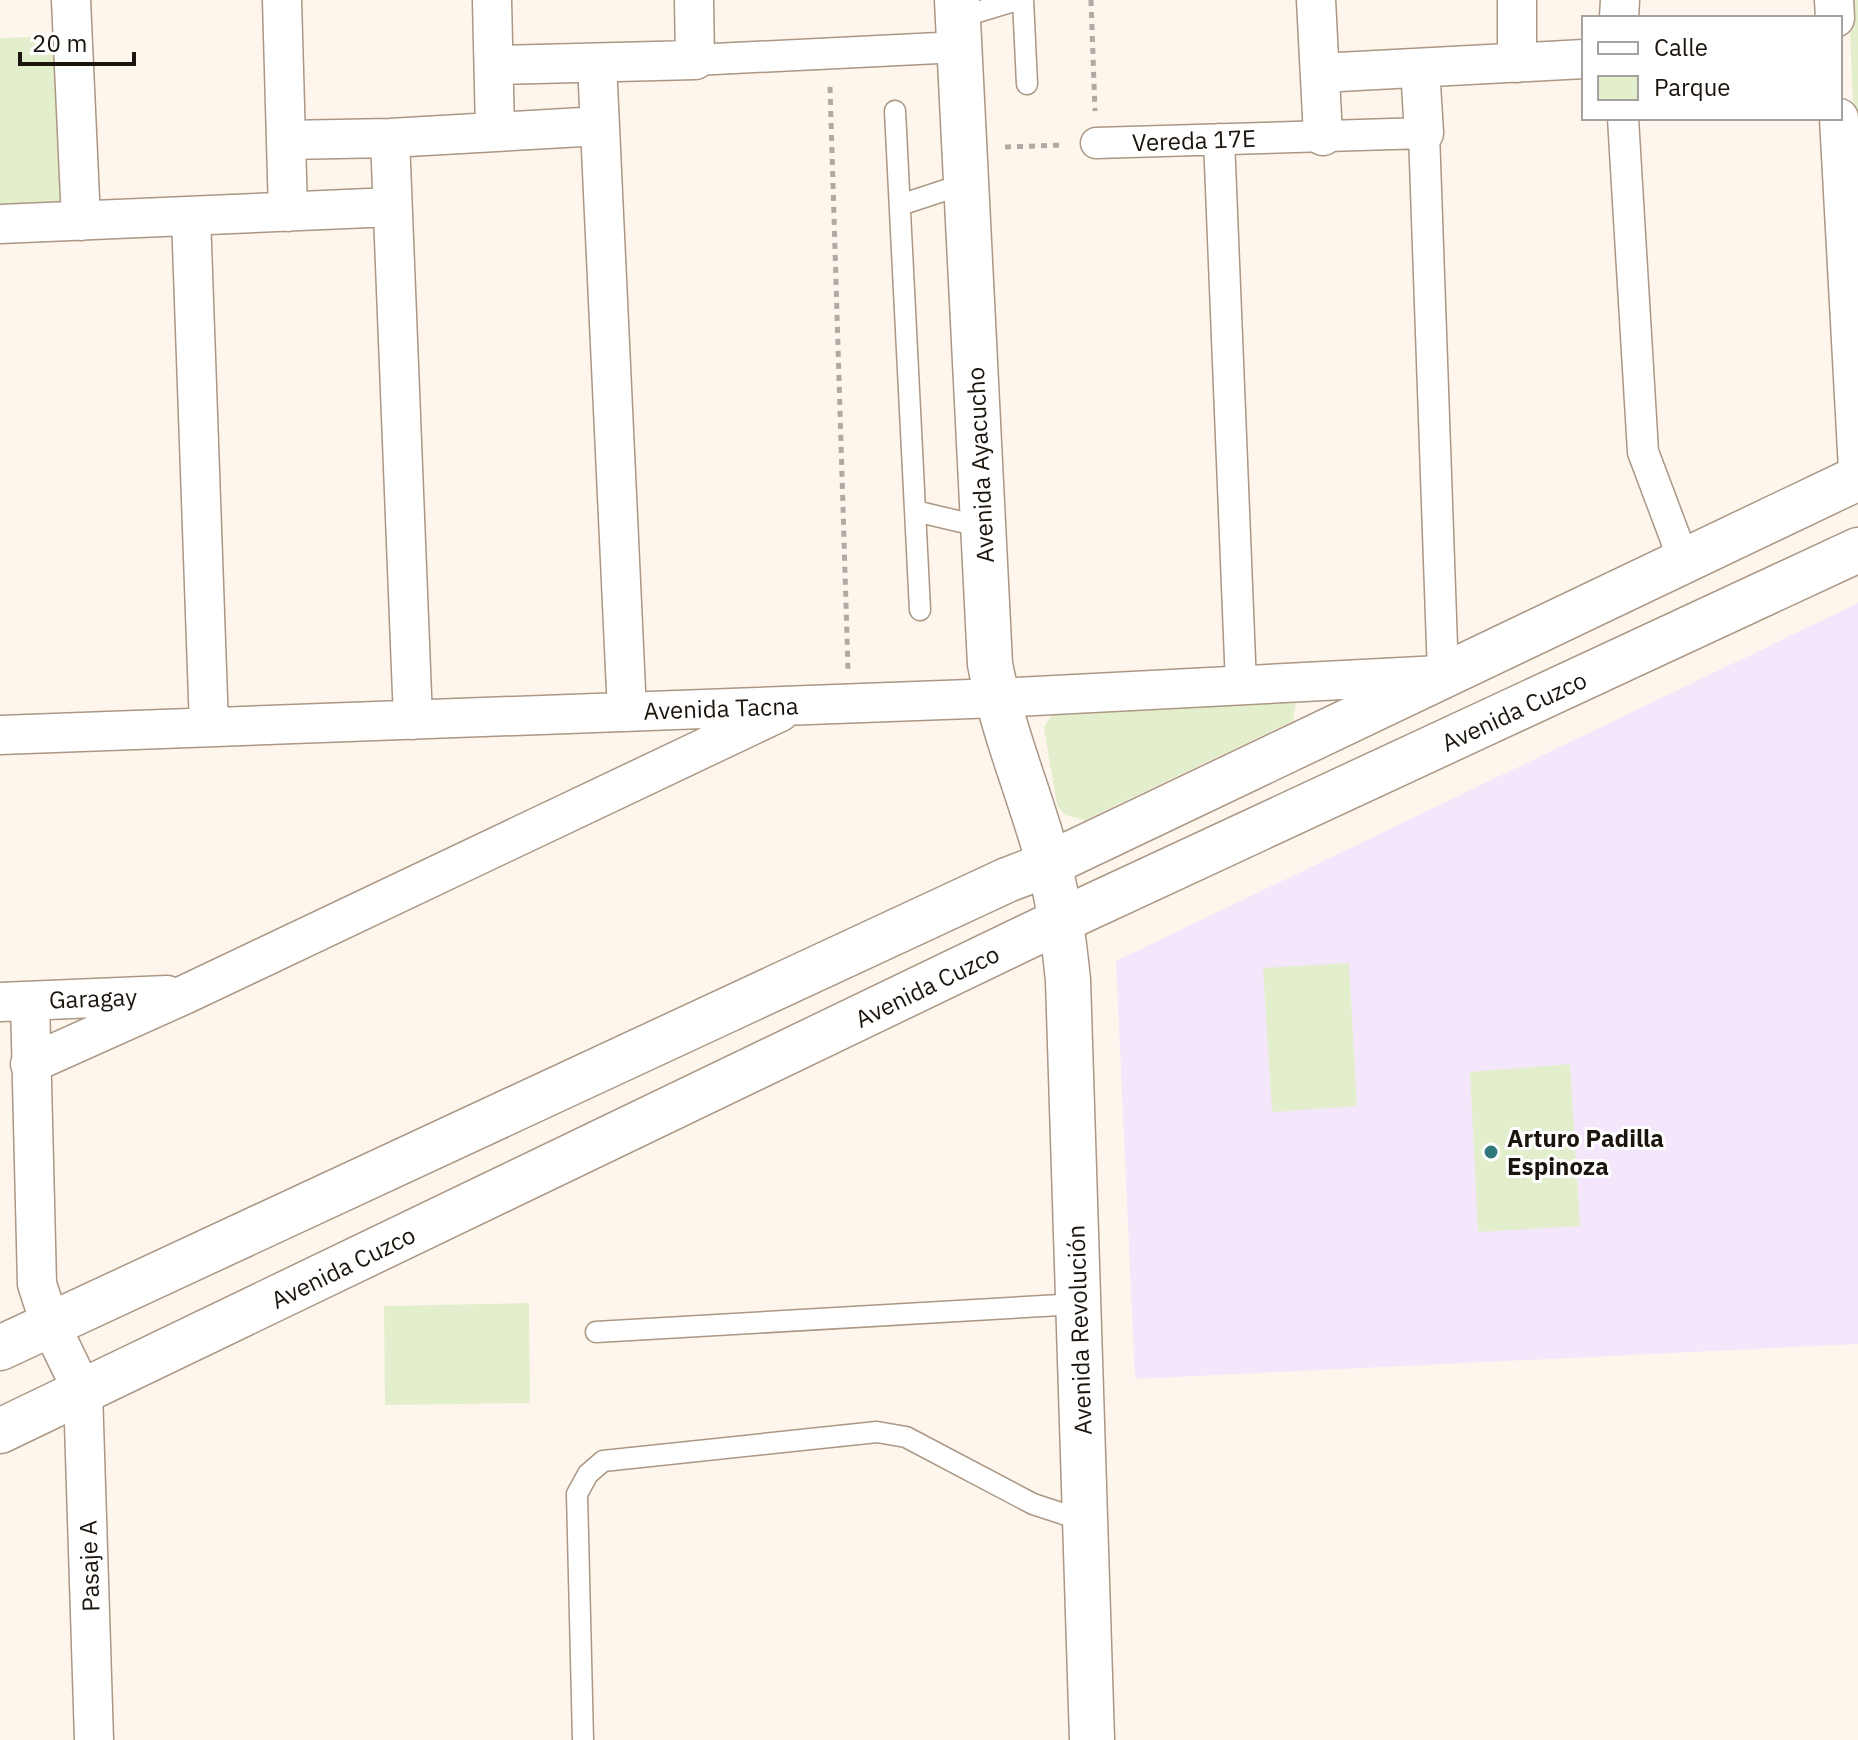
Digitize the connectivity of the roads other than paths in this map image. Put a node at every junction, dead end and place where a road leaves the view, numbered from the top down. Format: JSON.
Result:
{"nodes":[{"id":1,"x":71,"y":0,"type":"edge"},
{"id":2,"x":282,"y":0,"type":"edge"},
{"id":3,"x":492,"y":0,"type":"edge"},
{"id":4,"x":694,"y":0,"type":"edge"},
{"id":5,"x":1017,"y":0,"type":"edge"},
{"id":6,"x":1023,"y":0,"type":"edge"},
{"id":7,"x":1316,"y":0,"type":"edge"},
{"id":8,"x":1517,"y":0,"type":"edge"},
{"id":9,"x":958,"y":22,"type":"edge"},
{"id":10,"x":1582,"y":59,"type":"edge"},
{"id":11,"x":695,"y":60,"type":"junction"},
{"id":12,"x":597,"y":63,"type":"junction"},
{"id":13,"x":1517,"y":63,"type":"junction"},
{"id":14,"x":494,"y":65,"type":"junction"},
{"id":15,"x":1420,"y":68,"type":"junction"},
{"id":16,"x":1320,"y":73,"type":"junction"},
{"id":17,"x":1027,"y":84,"type":"dead end"},
{"id":18,"x":895,"y":111,"type":"dead end"},
{"id":19,"x":1623,"y":120,"type":"edge"},
{"id":20,"x":600,"y":126,"type":"junction"},
{"id":21,"x":495,"y":131,"type":"junction"},
{"id":22,"x":1424,"y":133,"type":"junction"},
{"id":23,"x":1323,"y":136,"type":"junction"},
{"id":24,"x":390,"y":138,"type":"junction"},
{"id":25,"x":1846,"y":138,"type":"edge"},
{"id":26,"x":1219,"y":139,"type":"junction"},
{"id":27,"x":286,"y":140,"type":"junction"},
{"id":28,"x":1096,"y":143,"type":"road end"},
{"id":29,"x":966,"y":166,"type":"junction"},
{"id":30,"x":900,"y":205,"type":"junction"},
{"id":31,"x":392,"y":207,"type":"junction"},
{"id":32,"x":288,"y":212,"type":"junction"},
{"id":33,"x":191,"y":216,"type":"junction"},
{"id":34,"x":81,"y":221,"type":"junction"},
{"id":35,"x":0,"y":224,"type":"edge"},
{"id":36,"x":1858,"y":470,"type":"edge"},
{"id":37,"x":1858,"y":478,"type":"edge"},
{"id":38,"x":915,"y":511,"type":"junction"},
{"id":39,"x":983,"y":527,"type":"junction"},
{"id":40,"x":1858,"y":550,"type":"edge"},
{"id":41,"x":1684,"y":561,"type":"junction"},
{"id":42,"x":920,"y":610,"type":"dead end"},
{"id":43,"x":1443,"y":675,"type":"junction"},
{"id":44,"x":1241,"y":685,"type":"junction"},
{"id":45,"x":997,"y":698,"type":"junction"},
{"id":46,"x":796,"y":705,"type":"junction"},
{"id":47,"x":627,"y":712,"type":"junction"},
{"id":48,"x":413,"y":720,"type":"junction"},
{"id":49,"x":209,"y":727,"type":"junction"},
{"id":50,"x":0,"y":735,"type":"edge"},
{"id":51,"x":1049,"y":864,"type":"junction"},
{"id":52,"x":1062,"y":920,"type":"junction"},
{"id":53,"x":186,"y":994,"type":"junction"},
{"id":54,"x":15,"y":1001,"type":"edge"},
{"id":55,"x":30,"y":1064,"type":"junction"},
{"id":56,"x":1078,"y":1304,"type":"junction"},
{"id":57,"x":50,"y":1324,"type":"junction"},
{"id":58,"x":596,"y":1332,"type":"dead end"},
{"id":59,"x":0,"y":1348,"type":"edge"},
{"id":60,"x":83,"y":1392,"type":"junction"},
{"id":61,"x":0,"y":1431,"type":"edge"},
{"id":62,"x":1085,"y":1521,"type":"junction"},
{"id":63,"x":94,"y":1740,"type":"edge"},
{"id":64,"x":583,"y":1740,"type":"edge"},
{"id":65,"x":1092,"y":1740,"type":"edge"}],
"edges":[{"from":1,"to":34,"type":"street"},
{"from":2,"to":27,"type":"street"},
{"from":3,"to":14,"type":"street"},
{"from":4,"to":11,"type":"street"},
{"from":5,"to":9,"type":"lane"},
{"from":6,"to":17,"type":"lane"},
{"from":7,"to":16,"type":"street"},
{"from":8,"to":13,"type":"street"},
{"from":9,"to":11,"type":"street"},
{"from":9,"to":29,"type":"street","name":"Avenida Ayacucho"},
{"from":10,"to":13,"type":"street"},
{"from":11,"to":12,"type":"street"},
{"from":12,"to":14,"type":"street"},
{"from":12,"to":20,"type":"street"},
{"from":13,"to":15,"type":"street"},
{"from":14,"to":21,"type":"street"},
{"from":15,"to":16,"type":"street"},
{"from":15,"to":22,"type":"street"},
{"from":16,"to":23,"type":"street"},
{"from":18,"to":30,"type":"lane"},
{"from":19,"to":41,"type":"street"},
{"from":20,"to":21,"type":"street"},
{"from":20,"to":47,"type":"street"},
{"from":21,"to":24,"type":"street"},
{"from":22,"to":23,"type":"street","name":"Vereda 17E"},
{"from":22,"to":43,"type":"street"},
{"from":23,"to":26,"type":"street","name":"Vereda 17E"},
{"from":24,"to":27,"type":"street"},
{"from":24,"to":31,"type":"street"},
{"from":25,"to":36,"type":"street"},
{"from":26,"to":28,"type":"street","name":"Vereda 17E"},
{"from":26,"to":44,"type":"street"},
{"from":27,"to":32,"type":"street"},
{"from":29,"to":30,"type":"lane"},
{"from":29,"to":39,"type":"street","name":"Avenida Ayacucho"},
{"from":30,"to":38,"type":"lane"},
{"from":31,"to":32,"type":"street"},
{"from":31,"to":48,"type":"street"},
{"from":32,"to":33,"type":"street"},
{"from":33,"to":34,"type":"street"},
{"from":33,"to":49,"type":"street"},
{"from":34,"to":35,"type":"street"},
{"from":37,"to":41,"type":"street"},
{"from":38,"to":39,"type":"lane"},
{"from":38,"to":42,"type":"lane"},
{"from":39,"to":45,"type":"street","name":"Avenida Ayacucho"},
{"from":40,"to":52,"type":"street","name":"Avenida Cuzco"},
{"from":41,"to":43,"type":"street"},
{"from":43,"to":44,"type":"street","name":"Avenida Tacna"},
{"from":43,"to":51,"type":"street"},
{"from":44,"to":45,"type":"street","name":"Avenida Tacna"},
{"from":45,"to":46,"type":"street","name":"Avenida Tacna"},
{"from":45,"to":51,"type":"street","name":"Avenida Ayacucho"},
{"from":46,"to":47,"type":"street","name":"Avenida Tacna"},
{"from":46,"to":53,"type":"street"},
{"from":47,"to":48,"type":"street","name":"Avenida Tacna"},
{"from":48,"to":49,"type":"street","name":"Avenida Tacna"},
{"from":49,"to":50,"type":"street","name":"Avenida Tacna"},
{"from":51,"to":52,"type":"street","name":"Avenida Ayacucho"},
{"from":51,"to":57,"type":"street"},
{"from":52,"to":56,"type":"street","name":"Avenida Revolución"},
{"from":52,"to":60,"type":"street","name":"Avenida Cuzco"},
{"from":53,"to":54,"type":"street","name":"Garagay"},
{"from":53,"to":55,"type":"street"},
{"from":54,"to":55,"type":"street"},
{"from":55,"to":57,"type":"street"},
{"from":56,"to":58,"type":"lane"},
{"from":56,"to":62,"type":"street","name":"Avenida Revolución"},
{"from":57,"to":59,"type":"street"},
{"from":57,"to":60,"type":"street"},
{"from":60,"to":61,"type":"street","name":"Avenida Cuzco"},
{"from":60,"to":63,"type":"street","name":"Pasaje A"},
{"from":62,"to":64,"type":"lane"},
{"from":62,"to":65,"type":"street","name":"Avenida Revolución"}]}
